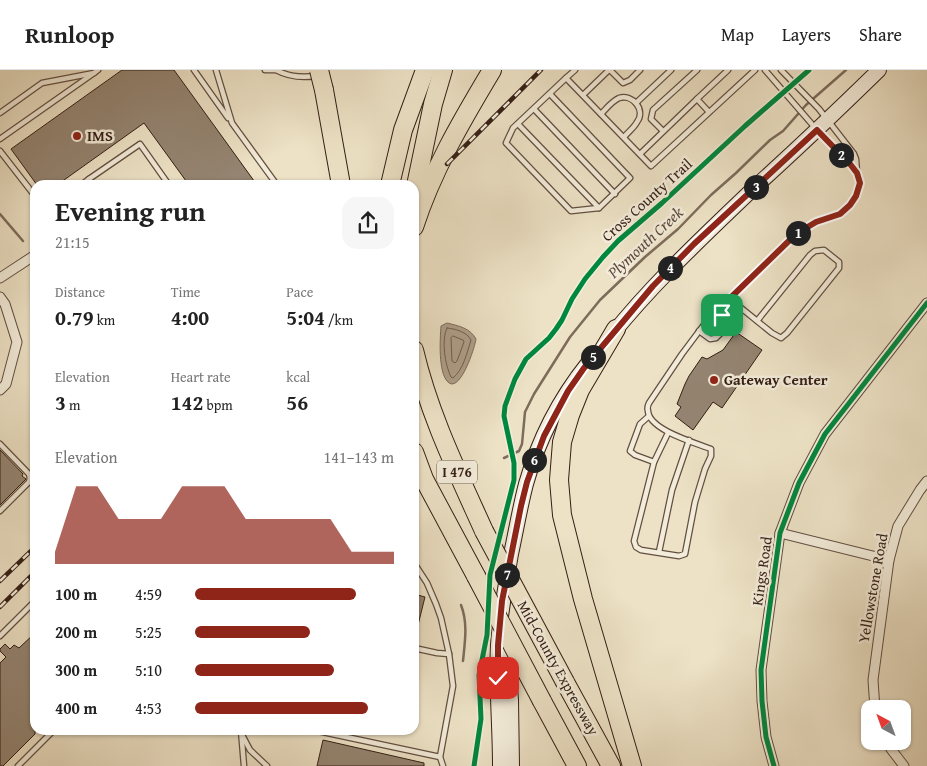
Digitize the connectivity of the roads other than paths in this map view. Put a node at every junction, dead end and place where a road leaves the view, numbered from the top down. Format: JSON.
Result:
{"nodes":[{"id":1,"x":194,"y":70,"type":"edge"},
{"id":2,"x":216,"y":70,"type":"edge"},
{"id":3,"x":265,"y":70,"type":"edge"},
{"id":4,"x":276,"y":70,"type":"edge"},
{"id":5,"x":425,"y":70,"type":"edge"},
{"id":6,"x":443,"y":70,"type":"edge"},
{"id":7,"x":492,"y":70,"type":"edge"},
{"id":8,"x":575,"y":70,"type":"edge"},
{"id":9,"x":610,"y":70,"type":"edge"},
{"id":10,"x":640,"y":70,"type":"edge"},
{"id":11,"x":671,"y":70,"type":"edge"},
{"id":12,"x":697,"y":70,"type":"edge"},
{"id":13,"x":728,"y":70,"type":"edge"},
{"id":14,"x":755,"y":70,"type":"edge"},
{"id":15,"x":765,"y":70,"type":"edge"},
{"id":16,"x":781,"y":70,"type":"edge"},
{"id":17,"x":879,"y":70,"type":"edge"},
{"id":18,"x":96,"y":71,"type":"edge"},
{"id":19,"x":324,"y":71,"type":"edge"},
{"id":20,"x":566,"y":78,"type":"junction"},
{"id":21,"x":550,"y":94,"type":"junction"},
{"id":22,"x":583,"y":95,"type":"junction"},
{"id":23,"x":697,"y":99,"type":"junction"},
{"id":24,"x":636,"y":103,"type":"junction"},
{"id":25,"x":534,"y":109,"type":"junction"},
{"id":26,"x":709,"y":112,"type":"junction"},
{"id":27,"x":0,"y":113,"type":"edge"},
{"id":28,"x":601,"y":114,"type":"junction"},
{"id":29,"x":818,"y":120,"type":"junction"},
{"id":30,"x":232,"y":123,"type":"junction"},
{"id":31,"x":518,"y":124,"type":"junction"},
{"id":32,"x":664,"y":131,"type":"junction"},
{"id":33,"x":624,"y":137,"type":"junction"},
{"id":34,"x":0,"y":139,"type":"edge"},
{"id":35,"x":0,"y":151,"type":"edge"},
{"id":36,"x":640,"y":154,"type":"junction"},
{"id":37,"x":857,"y":173,"type":"junction"},
{"id":38,"x":89,"y":179,"type":"edge"},
{"id":39,"x":165,"y":180,"type":"edge"},
{"id":40,"x":272,"y":180,"type":"edge"},
{"id":41,"x":340,"y":180,"type":"edge"},
{"id":42,"x":391,"y":180,"type":"edge"},
{"id":43,"x":417,"y":180,"type":"edge"},
{"id":44,"x":30,"y":190,"type":"edge"},
{"id":45,"x":615,"y":194,"type":"junction"},
{"id":46,"x":599,"y":208,"type":"junction"},
{"id":47,"x":419,"y":213,"type":"edge"},
{"id":48,"x":30,"y":258,"type":"edge"},
{"id":49,"x":0,"y":278,"type":"edge"},
{"id":50,"x":0,"y":298,"type":"edge"},
{"id":51,"x":730,"y":299,"type":"junction"},
{"id":52,"x":927,"y":303,"type":"edge"},
{"id":53,"x":718,"y":310,"type":"junction"},
{"id":54,"x":757,"y":321,"type":"junction"},
{"id":55,"x":616,"y":329,"type":"junction"},
{"id":56,"x":699,"y":331,"type":"junction"},
{"id":57,"x":419,"y":372,"type":"edge"},
{"id":58,"x":0,"y":390,"type":"edge"},
{"id":59,"x":649,"y":416,"type":"junction"},
{"id":60,"x":668,"y":433,"type":"junction"},
{"id":61,"x":689,"y":440,"type":"junction"},
{"id":62,"x":0,"y":444,"type":"edge"},
{"id":63,"x":654,"y":462,"type":"junction"},
{"id":64,"x":419,"y":466,"type":"edge"},
{"id":65,"x":927,"y":481,"type":"edge"},
{"id":66,"x":0,"y":511,"type":"edge"},
{"id":67,"x":780,"y":532,"type":"junction"},
{"id":68,"x":514,"y":541,"type":"junction"},
{"id":69,"x":659,"y":552,"type":"junction"},
{"id":70,"x":889,"y":560,"type":"junction"},
{"id":71,"x":419,"y":571,"type":"edge"},
{"id":72,"x":30,"y":606,"type":"edge"},
{"id":73,"x":0,"y":636,"type":"edge"},
{"id":74,"x":419,"y":649,"type":"edge"},
{"id":75,"x":449,"y":654,"type":"junction"},
{"id":76,"x":874,"y":700,"type":"edge"},
{"id":77,"x":49,"y":735,"type":"edge"},
{"id":78,"x":241,"y":735,"type":"edge"},
{"id":79,"x":242,"y":735,"type":"edge"},
{"id":80,"x":336,"y":735,"type":"edge"},
{"id":81,"x":892,"y":750,"type":"edge"},
{"id":82,"x":440,"y":758,"type":"junction"},
{"id":83,"x":18,"y":766,"type":"edge"},
{"id":84,"x":244,"y":766,"type":"edge"},
{"id":85,"x":267,"y":766,"type":"edge"},
{"id":86,"x":443,"y":766,"type":"edge"},
{"id":87,"x":500,"y":766,"type":"edge"},
{"id":88,"x":512,"y":766,"type":"edge"},
{"id":89,"x":577,"y":766,"type":"edge"},
{"id":90,"x":611,"y":766,"type":"edge"},
{"id":91,"x":632,"y":766,"type":"edge"},
{"id":92,"x":774,"y":766,"type":"edge"},
{"id":93,"x":904,"y":766,"type":"edge"}],
"edges":[{"from":1,"to":30,"type":"lane"},
{"from":2,"to":30,"type":"lane"},
{"from":3,"to":4,"type":"lane"},
{"from":4,"to":19,"type":"lane"},
{"from":5,"to":42,"type":"highway"},
{"from":6,"to":43,"type":"highway"},
{"from":7,"to":47,"type":"highway"},
{"from":8,"to":20,"type":"lane"},
{"from":9,"to":10,"type":"lane"},
{"from":9,"to":22,"type":"lane"},
{"from":11,"to":24,"type":"lane"},
{"from":12,"to":32,"type":"lane"},
{"from":13,"to":23,"type":"lane"},
{"from":14,"to":26,"type":"lane"},
{"from":15,"to":29,"type":"lane"},
{"from":16,"to":29,"type":"lane"},
{"from":17,"to":29,"type":"main road"},
{"from":18,"to":27,"type":"lane"},
{"from":18,"to":34,"type":"lane"},
{"from":19,"to":41,"type":"highway","bridge":true},
{"from":20,"to":21,"type":"lane"},
{"from":20,"to":22,"type":"lane"},
{"from":21,"to":25,"type":"lane"},
{"from":21,"to":45,"type":"lane"},
{"from":22,"to":28,"type":"lane"},
{"from":23,"to":26,"type":"lane"},
{"from":23,"to":32,"type":"lane"},
{"from":24,"to":28,"type":"lane"},
{"from":24,"to":33,"type":"lane"},
{"from":25,"to":31,"type":"lane"},
{"from":25,"to":45,"type":"lane"},
{"from":26,"to":36,"type":"lane"},
{"from":28,"to":33,"type":"lane"},
{"from":29,"to":37,"type":"lane"},
{"from":29,"to":37,"type":"lane"},
{"from":29,"to":55,"type":"main road"},
{"from":30,"to":40,"type":"lane"},
{"from":31,"to":46,"type":"lane"},
{"from":31,"to":46,"type":"lane"},
{"from":32,"to":36,"type":"lane"},
{"from":33,"to":36,"type":"lane"},
{"from":35,"to":44,"type":"lane"},
{"from":37,"to":51,"type":"lane"},
{"from":38,"to":39,"type":"lane"},
{"from":45,"to":46,"type":"lane"},
{"from":48,"to":49,"type":"street"},
{"from":50,"to":58,"type":"street"},
{"from":51,"to":53,"type":"lane"},
{"from":51,"to":54,"type":"lane"},
{"from":52,"to":67,"type":"street","name":"Kings Road"},
{"from":53,"to":56,"type":"lane"},
{"from":53,"to":56,"type":"lane"},
{"from":54,"to":54,"type":"lane"},
{"from":55,"to":68,"type":"main road"},
{"from":55,"to":91,"type":"highway"},
{"from":56,"to":59,"type":"lane"},
{"from":57,"to":90,"type":"highway","name":"Mid-County Expressway","number":"I 476","bridge":true},
{"from":59,"to":60,"type":"lane"},
{"from":59,"to":63,"type":"lane"},
{"from":60,"to":61,"type":"lane"},
{"from":60,"to":63,"type":"lane"},
{"from":61,"to":69,"type":"lane"},
{"from":61,"to":69,"type":"lane"},
{"from":62,"to":66,"type":"lane"},
{"from":63,"to":69,"type":"lane"},
{"from":64,"to":89,"type":"highway","name":"Mid-County Expressway","number":"I 476","bridge":true},
{"from":65,"to":70,"type":"street","name":"Yellowstone Road"},
{"from":67,"to":70,"type":"street"},
{"from":67,"to":92,"type":"street","name":"Kings Road"},
{"from":68,"to":87,"type":"main road"},
{"from":68,"to":88,"type":"main road"},
{"from":70,"to":76,"type":"street","name":"Yellowstone Road"},
{"from":71,"to":75,"type":"lane"},
{"from":72,"to":73,"type":"lane"},
{"from":74,"to":75,"type":"lane"},
{"from":75,"to":82,"type":"lane"},
{"from":77,"to":83,"type":"lane"},
{"from":78,"to":84,"type":"lane"},
{"from":79,"to":85,"type":"lane"},
{"from":80,"to":82,"type":"lane"},
{"from":81,"to":93,"type":"street"},
{"from":82,"to":86,"type":"lane"}]}
